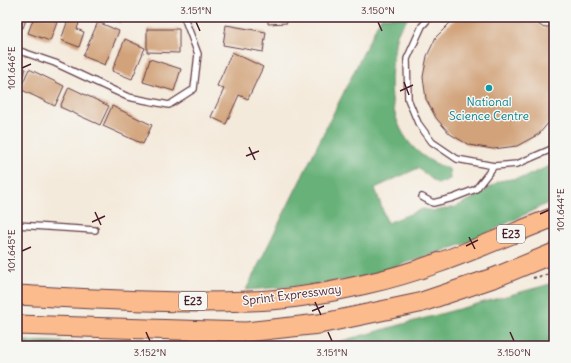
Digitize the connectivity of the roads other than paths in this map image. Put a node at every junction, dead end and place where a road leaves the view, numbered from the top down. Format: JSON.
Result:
{"nodes":[{"id":1,"x":184,"y":17,"type":"edge"},
{"id":2,"x":430,"y":17,"type":"edge"},
{"id":3,"x":17,"y":50,"type":"edge"},
{"id":4,"x":554,"y":148,"type":"edge"},
{"id":5,"x":494,"y":166,"type":"junction"},
{"id":6,"x":422,"y":197,"type":"dead end"},
{"id":7,"x":554,"y":211,"type":"edge"},
{"id":8,"x":554,"y":217,"type":"edge"},
{"id":9,"x":17,"y":225,"type":"edge"},
{"id":10,"x":95,"y":230,"type":"dead end"},
{"id":11,"x":469,"y":251,"type":"junction"},
{"id":12,"x":554,"y":253,"type":"edge"},
{"id":13,"x":554,"y":266,"type":"edge"},
{"id":14,"x":496,"y":277,"type":"junction"},
{"id":15,"x":17,"y":295,"type":"edge"},
{"id":16,"x":17,"y":325,"type":"edge"}],
"edges":[{"from":1,"to":3,"type":"lane"},
{"from":2,"to":5,"type":"lane"},
{"from":4,"to":5,"type":"lane"},
{"from":5,"to":6,"type":"lane"},
{"from":7,"to":11,"type":"highway"},
{"from":8,"to":11,"type":"highway","name":"Sprint Expressway","number":"E23"},
{"from":9,"to":10,"type":"lane"},
{"from":11,"to":15,"type":"highway","name":"Sprint Expressway","number":"E23"},
{"from":12,"to":14,"type":"highway"},
{"from":13,"to":14,"type":"highway"},
{"from":14,"to":16,"type":"highway"}]}
